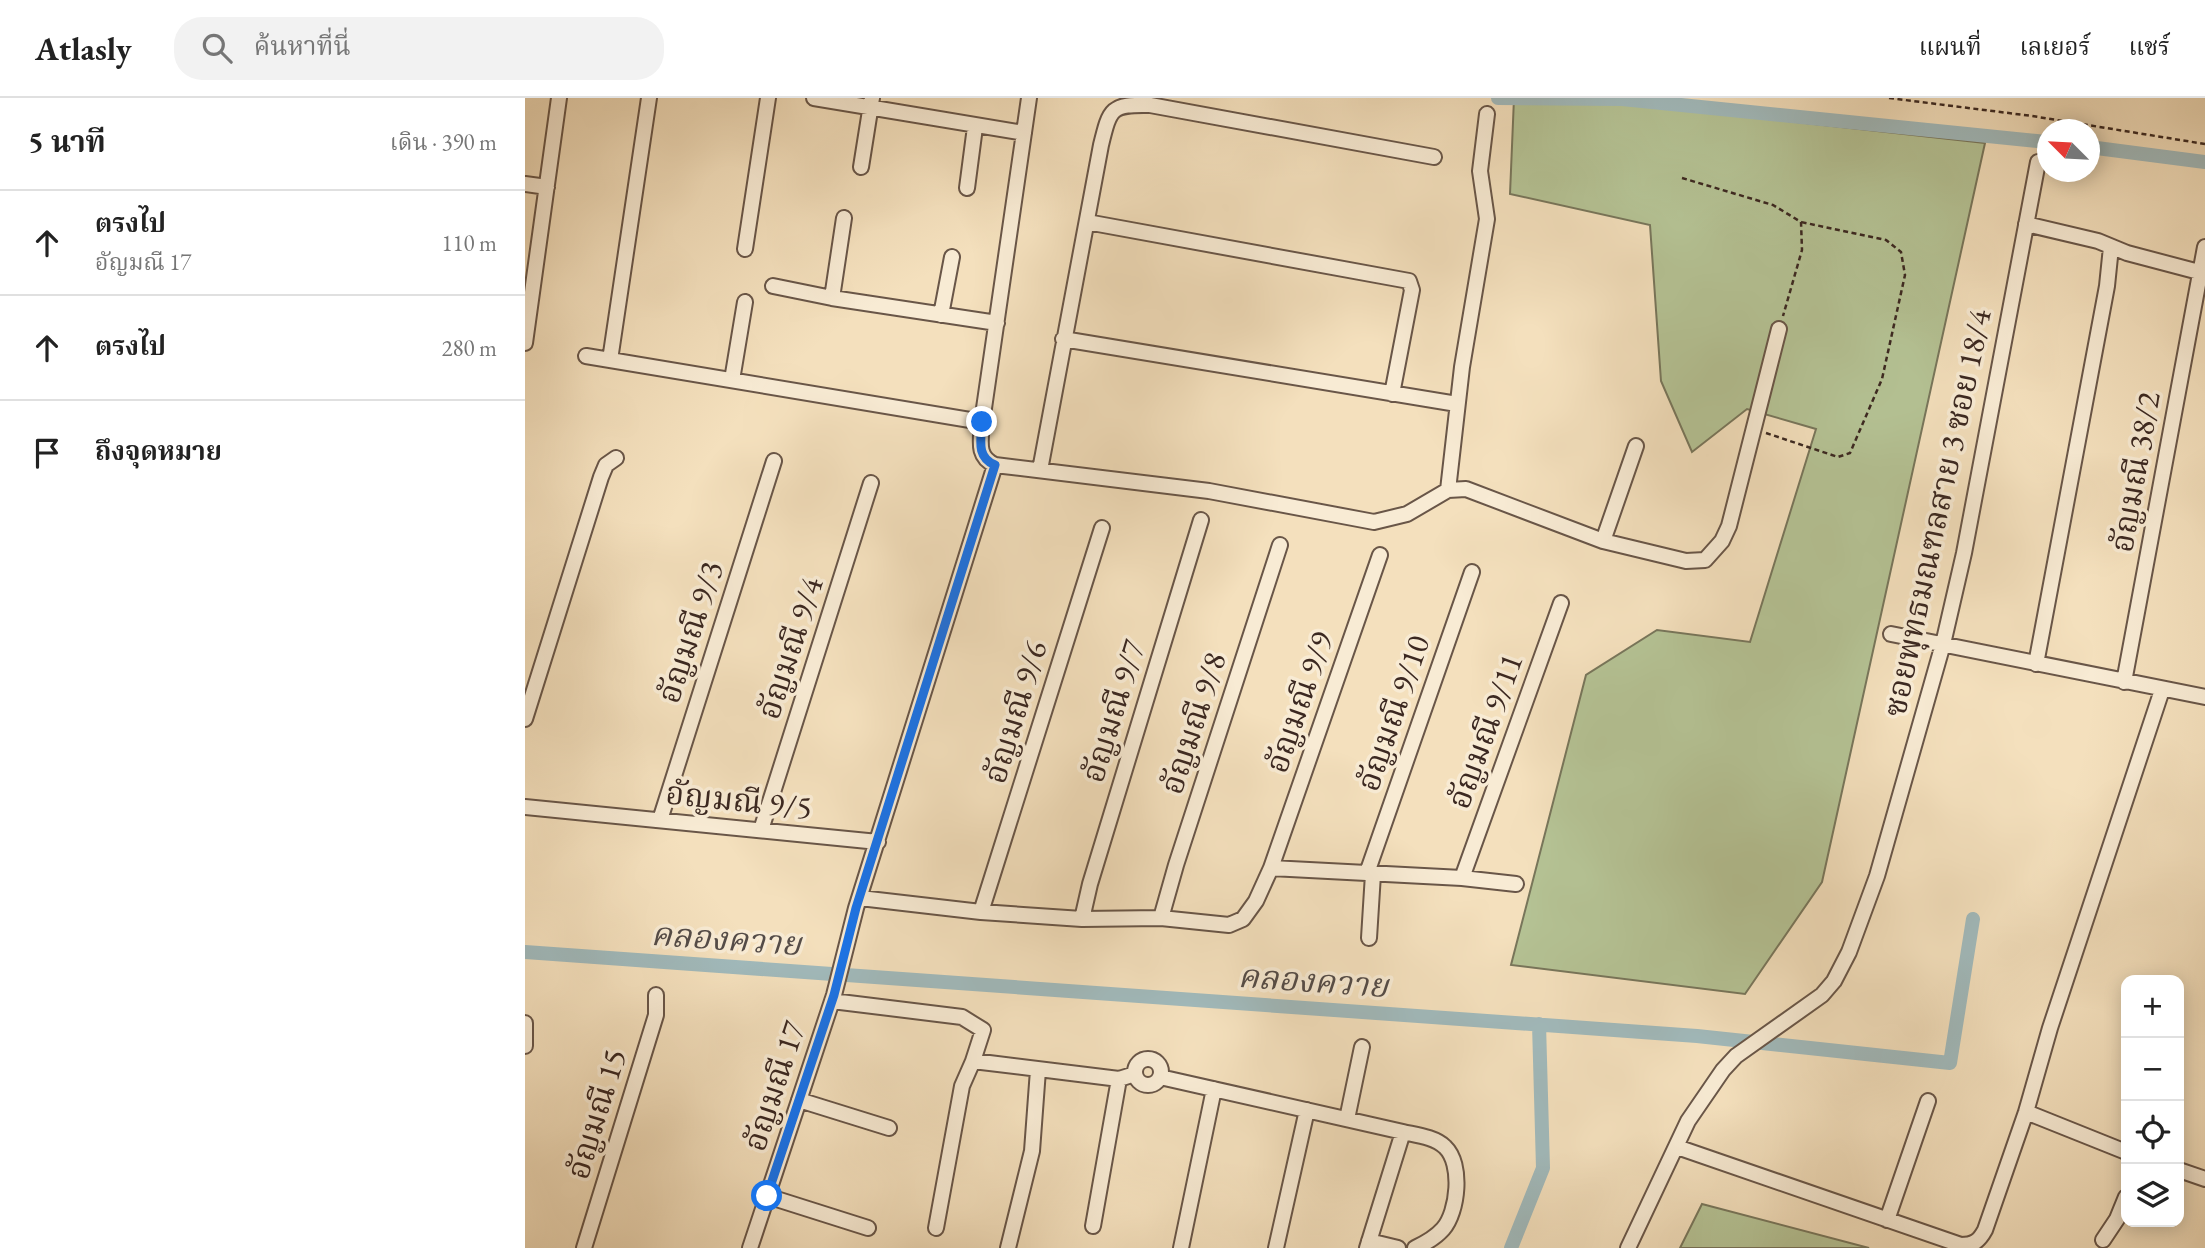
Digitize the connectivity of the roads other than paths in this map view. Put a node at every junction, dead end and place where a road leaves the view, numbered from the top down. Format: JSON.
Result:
{"nodes":[{"id":1,"x":559,"y":98,"type":"edge"},
{"id":2,"x":649,"y":98,"type":"edge"},
{"id":3,"x":768,"y":98,"type":"edge"},
{"id":4,"x":814,"y":98,"type":"edge"},
{"id":5,"x":1029,"y":98,"type":"edge"},
{"id":6,"x":871,"y":103,"type":"edge"},
{"id":7,"x":1487,"y":114,"type":"dead end"},
{"id":8,"x":975,"y":127,"type":"junction"},
{"id":9,"x":1024,"y":133,"type":"junction"},
{"id":10,"x":1434,"y":157,"type":"dead end"},
{"id":11,"x":861,"y":167,"type":"dead end"},
{"id":12,"x":2037,"y":167,"type":"edge"},
{"id":13,"x":525,"y":184,"type":"edge"},
{"id":14,"x":547,"y":187,"type":"junction"},
{"id":15,"x":967,"y":188,"type":"dead end"},
{"id":16,"x":844,"y":218,"type":"dead end"},
{"id":17,"x":1087,"y":222,"type":"junction"},
{"id":18,"x":2026,"y":224,"type":"junction"},
{"id":19,"x":2111,"y":247,"type":"junction"},
{"id":20,"x":2205,"y":247,"type":"edge"},
{"id":21,"x":745,"y":249,"type":"dead end"},
{"id":22,"x":952,"y":257,"type":"dead end"},
{"id":23,"x":2199,"y":272,"type":"junction"},
{"id":24,"x":773,"y":286,"type":"dead end"},
{"id":25,"x":832,"y":298,"type":"junction"},
{"id":26,"x":745,"y":302,"type":"dead end"},
{"id":27,"x":941,"y":315,"type":"junction"},
{"id":28,"x":997,"y":323,"type":"junction"},
{"id":29,"x":1779,"y":330,"type":"road end"},
{"id":30,"x":1063,"y":339,"type":"junction"},
{"id":31,"x":525,"y":343,"type":"edge"},
{"id":32,"x":586,"y":356,"type":"dead end"},
{"id":33,"x":610,"y":360,"type":"junction"},
{"id":34,"x":732,"y":380,"type":"junction"},
{"id":35,"x":1392,"y":394,"type":"junction"},
{"id":36,"x":1457,"y":404,"type":"junction"},
{"id":37,"x":982,"y":422,"type":"junction"},
{"id":38,"x":1636,"y":446,"type":"dead end"},
{"id":39,"x":616,"y":458,"type":"dead end"},
{"id":40,"x":774,"y":461,"type":"dead end"},
{"id":41,"x":995,"y":465,"type":"junction"},
{"id":42,"x":1040,"y":470,"type":"junction"},
{"id":43,"x":871,"y":484,"type":"dead end"},
{"id":44,"x":1448,"y":490,"type":"junction"},
{"id":45,"x":1201,"y":520,"type":"dead end"},
{"id":46,"x":1102,"y":528,"type":"dead end"},
{"id":47,"x":1603,"y":541,"type":"junction"},
{"id":48,"x":1280,"y":545,"type":"dead end"},
{"id":49,"x":1380,"y":555,"type":"dead end"},
{"id":50,"x":1472,"y":572,"type":"dead end"},
{"id":51,"x":1561,"y":603,"type":"dead end"},
{"id":52,"x":1891,"y":634,"type":"dead end"},
{"id":53,"x":1943,"y":643,"type":"junction"},
{"id":54,"x":2036,"y":664,"type":"junction"},
{"id":55,"x":2123,"y":682,"type":"junction"},
{"id":56,"x":2162,"y":690,"type":"junction"},
{"id":57,"x":2205,"y":697,"type":"edge"},
{"id":58,"x":525,"y":719,"type":"edge"},
{"id":59,"x":525,"y":807,"type":"edge"},
{"id":60,"x":660,"y":820,"type":"junction"},
{"id":61,"x":761,"y":830,"type":"junction"},
{"id":62,"x":878,"y":842,"type":"junction"},
{"id":63,"x":1271,"y":868,"type":"junction"},
{"id":64,"x":1370,"y":873,"type":"junction"},
{"id":65,"x":1462,"y":878,"type":"junction"},
{"id":66,"x":1516,"y":884,"type":"dead end"},
{"id":67,"x":858,"y":903,"type":"junction"},
{"id":68,"x":981,"y":912,"type":"junction"},
{"id":69,"x":1161,"y":918,"type":"junction"},
{"id":70,"x":1082,"y":919,"type":"junction"},
{"id":71,"x":1369,"y":938,"type":"dead end"},
{"id":72,"x":656,"y":995,"type":"dead end"},
{"id":73,"x":832,"y":1002,"type":"junction"},
{"id":74,"x":525,"y":1023,"type":"edge"},
{"id":75,"x":525,"y":1046,"type":"edge"},
{"id":76,"x":1362,"y":1047,"type":"dead end"},
{"id":77,"x":973,"y":1061,"type":"junction"},
{"id":78,"x":1038,"y":1070,"type":"junction"},
{"id":79,"x":1119,"y":1079,"type":"junction"},
{"id":80,"x":1214,"y":1090,"type":"junction"},
{"id":81,"x":799,"y":1100,"type":"junction"},
{"id":82,"x":1928,"y":1101,"type":"dead end"},
{"id":83,"x":1307,"y":1110,"type":"junction"},
{"id":84,"x":2026,"y":1112,"type":"junction"},
{"id":85,"x":1347,"y":1119,"type":"junction"},
{"id":86,"x":889,"y":1128,"type":"dead end"},
{"id":87,"x":1403,"y":1132,"type":"junction"},
{"id":88,"x":1677,"y":1147,"type":"junction"},
{"id":89,"x":2121,"y":1150,"type":"edge"},
{"id":90,"x":2184,"y":1172,"type":"edge"},
{"id":91,"x":2205,"y":1179,"type":"edge"},
{"id":92,"x":767,"y":1196,"type":"junction"},
{"id":93,"x":2121,"y":1209,"type":"edge"},
{"id":94,"x":1887,"y":1220,"type":"junction"},
{"id":95,"x":1093,"y":1226,"type":"dead end"},
{"id":96,"x":868,"y":1228,"type":"dead end"},
{"id":97,"x":936,"y":1228,"type":"dead end"},
{"id":98,"x":2103,"y":1240,"type":"dead end"},
{"id":99,"x":1368,"y":1244,"type":"edge"},
{"id":100,"x":584,"y":1248,"type":"edge"},
{"id":101,"x":750,"y":1248,"type":"edge"},
{"id":102,"x":1008,"y":1248,"type":"edge"},
{"id":103,"x":1181,"y":1248,"type":"edge"},
{"id":104,"x":1276,"y":1248,"type":"edge"},
{"id":105,"x":1398,"y":1248,"type":"edge"},
{"id":106,"x":1415,"y":1248,"type":"edge"},
{"id":107,"x":1628,"y":1248,"type":"edge"}],
"edges":[{"from":1,"to":14,"type":"street"},
{"from":2,"to":33,"type":"street"},
{"from":3,"to":21,"type":"street"},
{"from":4,"to":6,"type":"street"},
{"from":5,"to":9,"type":"street"},
{"from":6,"to":8,"type":"street"},
{"from":6,"to":11,"type":"street"},
{"from":7,"to":36,"type":"street"},
{"from":8,"to":9,"type":"street"},
{"from":8,"to":15,"type":"street"},
{"from":9,"to":28,"type":"street"},
{"from":10,"to":17,"type":"street"},
{"from":12,"to":18,"type":"street","name":"ซอยพุทธมณฑลสาย 3 ซอย 18/4"},
{"from":13,"to":14,"type":"street"},
{"from":14,"to":31,"type":"street"},
{"from":16,"to":25,"type":"street"},
{"from":17,"to":30,"type":"street"},
{"from":17,"to":35,"type":"street"},
{"from":18,"to":19,"type":"street"},
{"from":18,"to":53,"type":"street","name":"ซอยพุทธมณฑลสาย 3 ซอย 18/4"},
{"from":19,"to":23,"type":"street"},
{"from":19,"to":54,"type":"street"},
{"from":20,"to":23,"type":"street","name":"อัญมณี 38/2"},
{"from":22,"to":27,"type":"street"},
{"from":23,"to":55,"type":"street","name":"อัญมณี 38/2"},
{"from":24,"to":25,"type":"street"},
{"from":25,"to":27,"type":"street"},
{"from":26,"to":34,"type":"street"},
{"from":27,"to":28,"type":"street"},
{"from":28,"to":37,"type":"street"},
{"from":29,"to":47,"type":"street"},
{"from":30,"to":35,"type":"street"},
{"from":30,"to":42,"type":"street"},
{"from":32,"to":33,"type":"street"},
{"from":33,"to":34,"type":"street"},
{"from":34,"to":37,"type":"street"},
{"from":35,"to":36,"type":"street"},
{"from":36,"to":44,"type":"street"},
{"from":37,"to":41,"type":"street"},
{"from":38,"to":47,"type":"street"},
{"from":39,"to":58,"type":"street"},
{"from":40,"to":60,"type":"street","name":"อัญมณี 9/3"},
{"from":41,"to":42,"type":"street"},
{"from":41,"to":62,"type":"street","name":"อัญมณี 17"},
{"from":42,"to":44,"type":"street"},
{"from":43,"to":61,"type":"street","name":"อัญมณี 9/4"},
{"from":44,"to":47,"type":"street"},
{"from":45,"to":70,"type":"street","name":"อัญมณี 9/7"},
{"from":46,"to":68,"type":"street","name":"อัญมณี 9/6"},
{"from":48,"to":69,"type":"street","name":"อัญมณี 9/8"},
{"from":49,"to":63,"type":"street","name":"อัญมณี 9/9"},
{"from":50,"to":64,"type":"street","name":"อัญมณี 9/10"},
{"from":51,"to":65,"type":"street","name":"อัญมณี 9/11"},
{"from":52,"to":53,"type":"street"},
{"from":53,"to":54,"type":"street"},
{"from":53,"to":88,"type":"street","name":"ซอยพุทธมณฑลสาย 3 ซอย 18/4"},
{"from":54,"to":55,"type":"street"},
{"from":55,"to":56,"type":"street"},
{"from":56,"to":57,"type":"street"},
{"from":56,"to":84,"type":"street"},
{"from":59,"to":60,"type":"street","name":"อัญมณี 9/5"},
{"from":60,"to":61,"type":"street","name":"อัญมณี 9/5"},
{"from":61,"to":62,"type":"street","name":"อัญมณี 9/5"},
{"from":62,"to":67,"type":"street","name":"อัญมณี 17"},
{"from":63,"to":64,"type":"street"},
{"from":63,"to":69,"type":"street","name":"อัญมณี 9/9"},
{"from":64,"to":65,"type":"street"},
{"from":64,"to":71,"type":"street","name":"อัญมณี 9/10"},
{"from":65,"to":66,"type":"street"},
{"from":67,"to":68,"type":"street","name":"อัญมณี 9/9"},
{"from":67,"to":73,"type":"street","name":"อัญมณี 17"},
{"from":68,"to":70,"type":"street","name":"อัญมณี 9/9"},
{"from":69,"to":70,"type":"street","name":"อัญมณี 9/9"},
{"from":72,"to":100,"type":"street","name":"อัญมณี 15"},
{"from":73,"to":77,"type":"street"},
{"from":73,"to":81,"type":"street","name":"อัญมณี 17"},
{"from":74,"to":75,"type":"street"},
{"from":76,"to":85,"type":"street"},
{"from":77,"to":78,"type":"street"},
{"from":77,"to":97,"type":"street"},
{"from":78,"to":79,"type":"street"},
{"from":78,"to":102,"type":"street"},
{"from":79,"to":80,"type":"street"},
{"from":79,"to":95,"type":"street"},
{"from":80,"to":83,"type":"street"},
{"from":80,"to":103,"type":"street"},
{"from":81,"to":86,"type":"street"},
{"from":81,"to":92,"type":"street","name":"อัญมณี 17"},
{"from":82,"to":94,"type":"street"},
{"from":83,"to":85,"type":"street"},
{"from":83,"to":104,"type":"street"},
{"from":84,"to":89,"type":"street"},
{"from":84,"to":94,"type":"street"},
{"from":85,"to":87,"type":"street"},
{"from":87,"to":99,"type":"street"},
{"from":87,"to":106,"type":"street"},
{"from":88,"to":94,"type":"street"},
{"from":88,"to":107,"type":"street","name":"ซอยพุทธมณฑลสาย 3 ซอย 18/4"},
{"from":90,"to":91,"type":"street"},
{"from":92,"to":96,"type":"street"},
{"from":92,"to":101,"type":"street","name":"อัญมณี 17"},
{"from":93,"to":98,"type":"street"},
{"from":99,"to":105,"type":"street"}]}
